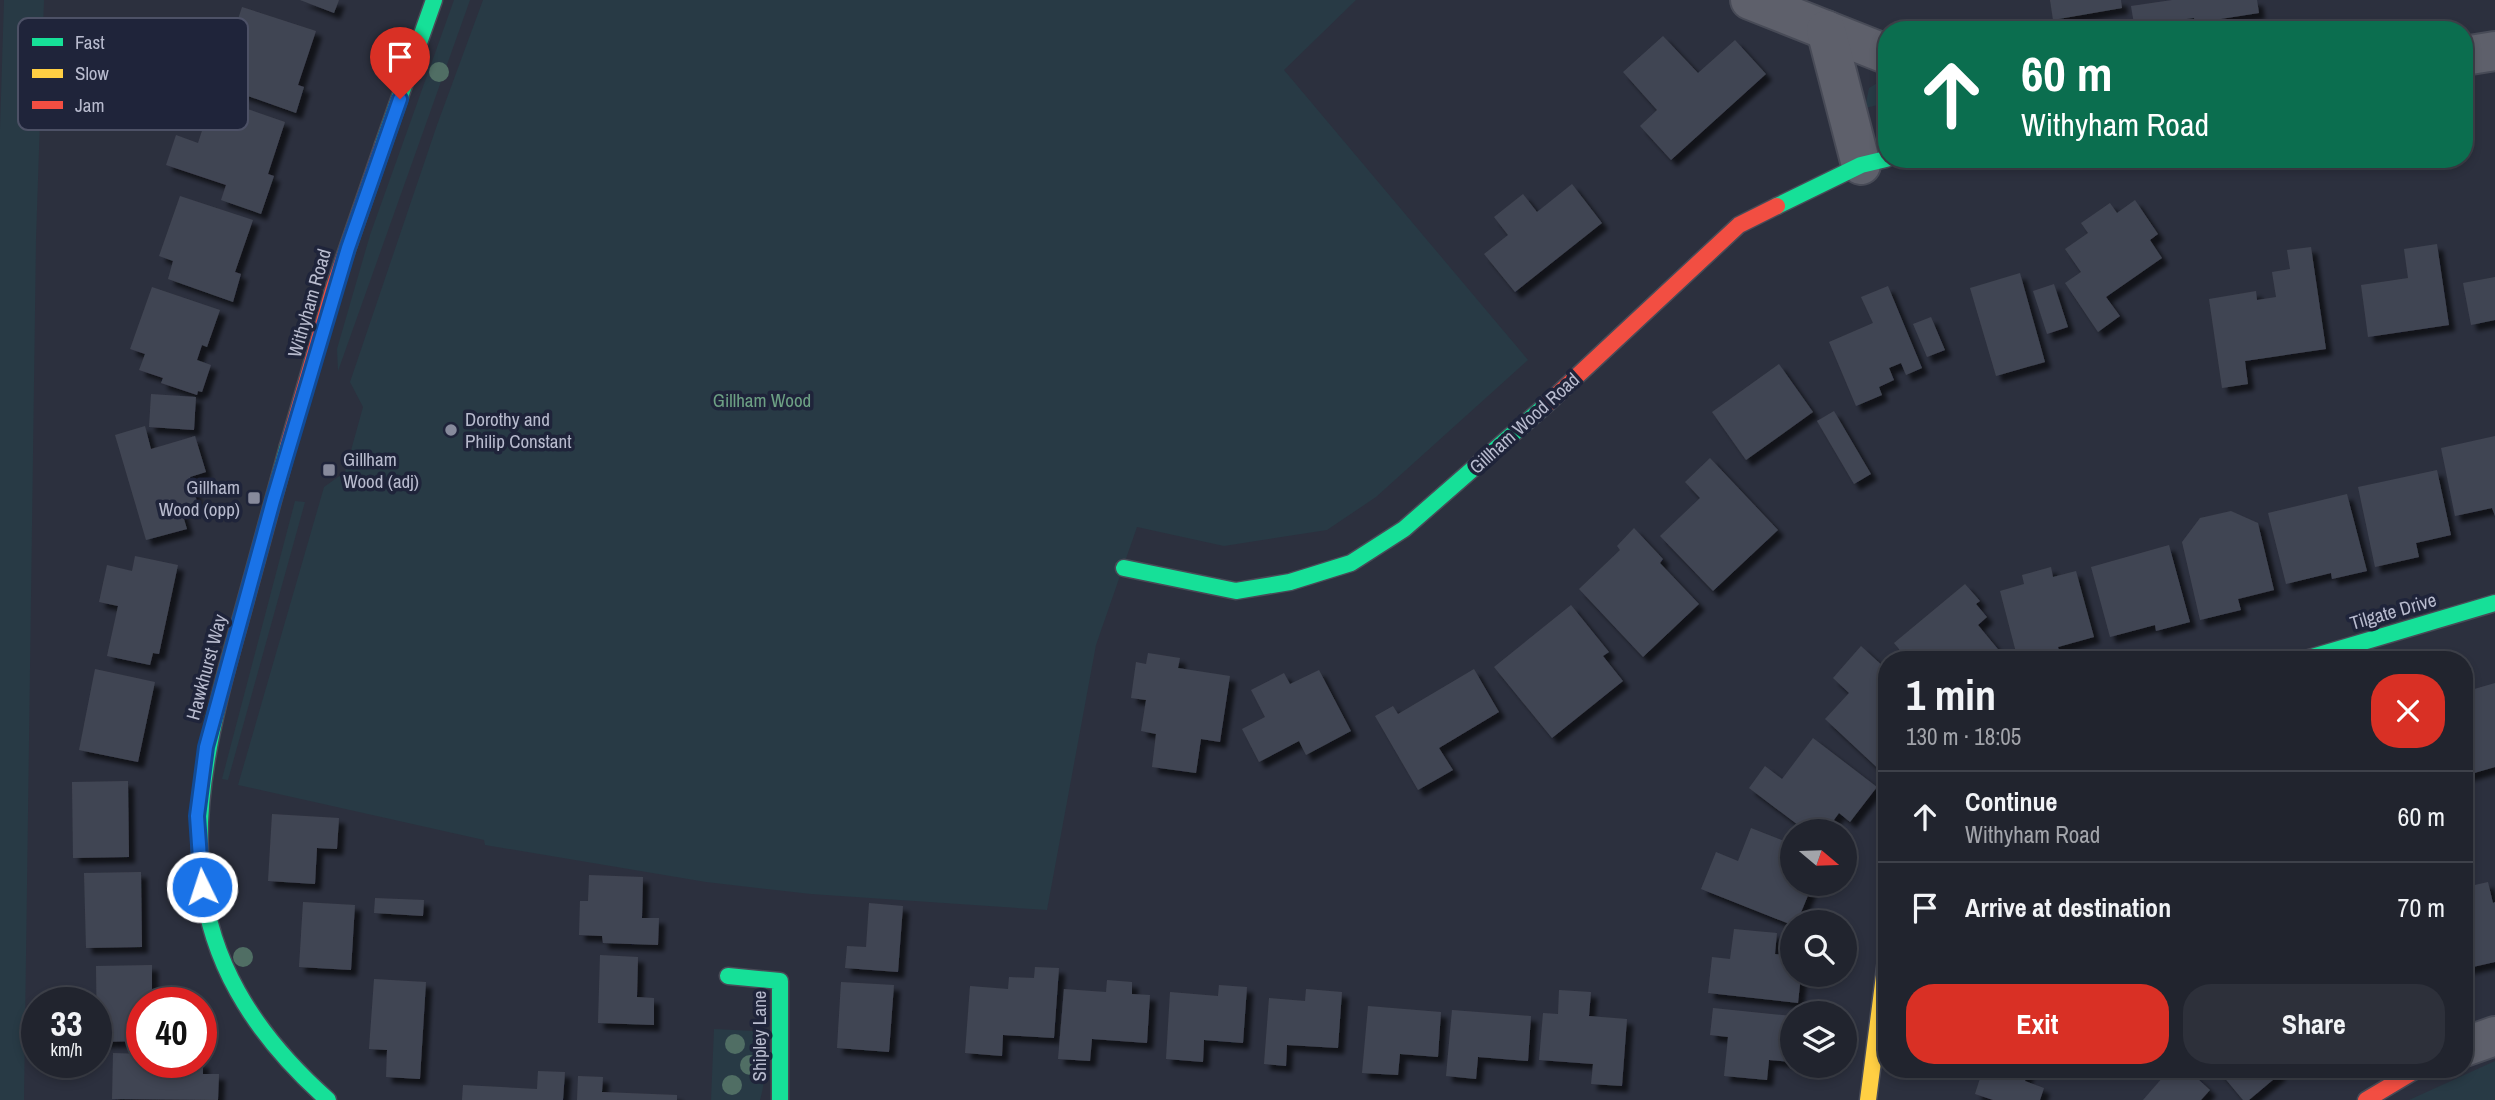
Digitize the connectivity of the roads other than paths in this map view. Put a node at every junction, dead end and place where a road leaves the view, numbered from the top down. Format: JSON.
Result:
{"nodes":[{"id":1,"x":434,"y":0,"type":"edge"},
{"id":2,"x":1750,"y":0,"type":"edge"},
{"id":3,"x":1826,"y":30,"type":"junction"},
{"id":4,"x":1878,"y":51,"type":"edge"},
{"id":5,"x":2495,"y":51,"type":"edge"},
{"id":6,"x":2473,"y":55,"type":"edge"},
{"id":7,"x":1874,"y":162,"type":"edge"},
{"id":8,"x":273,"y":501,"type":"joint"},
{"id":9,"x":1124,"y":568,"type":"dead end"},
{"id":10,"x":2495,"y":603,"type":"edge"},
{"id":11,"x":2332,"y":651,"type":"edge"},
{"id":12,"x":728,"y":976,"type":"dead end"},
{"id":13,"x":1878,"y":1010,"type":"edge"},
{"id":14,"x":2495,"y":1036,"type":"edge"},
{"id":15,"x":2473,"y":1044,"type":"edge"},
{"id":16,"x":2403,"y":1078,"type":"edge"},
{"id":17,"x":328,"y":1100,"type":"edge"},
{"id":18,"x":780,"y":1100,"type":"edge"},
{"id":19,"x":1868,"y":1100,"type":"edge"},
{"id":20,"x":2366,"y":1100,"type":"edge"}],
"edges":[{"from":1,"to":8,"type":"street","name":"Withyham Road"},
{"from":2,"to":3,"type":"street"},
{"from":3,"to":4,"type":"street"},
{"from":3,"to":7,"type":"street"},
{"from":5,"to":6,"type":"street"},
{"from":7,"to":9,"type":"street","name":"Gillham Wood Road"},
{"from":8,"to":17,"type":"street","name":"Hawkhurst Way"},
{"from":10,"to":11,"type":"street","name":"Tilgate Drive"},
{"from":12,"to":18,"type":"street","name":"Shipley Lane"},
{"from":13,"to":19,"type":"street"},
{"from":14,"to":15,"type":"street"},
{"from":16,"to":20,"type":"street"}]}
